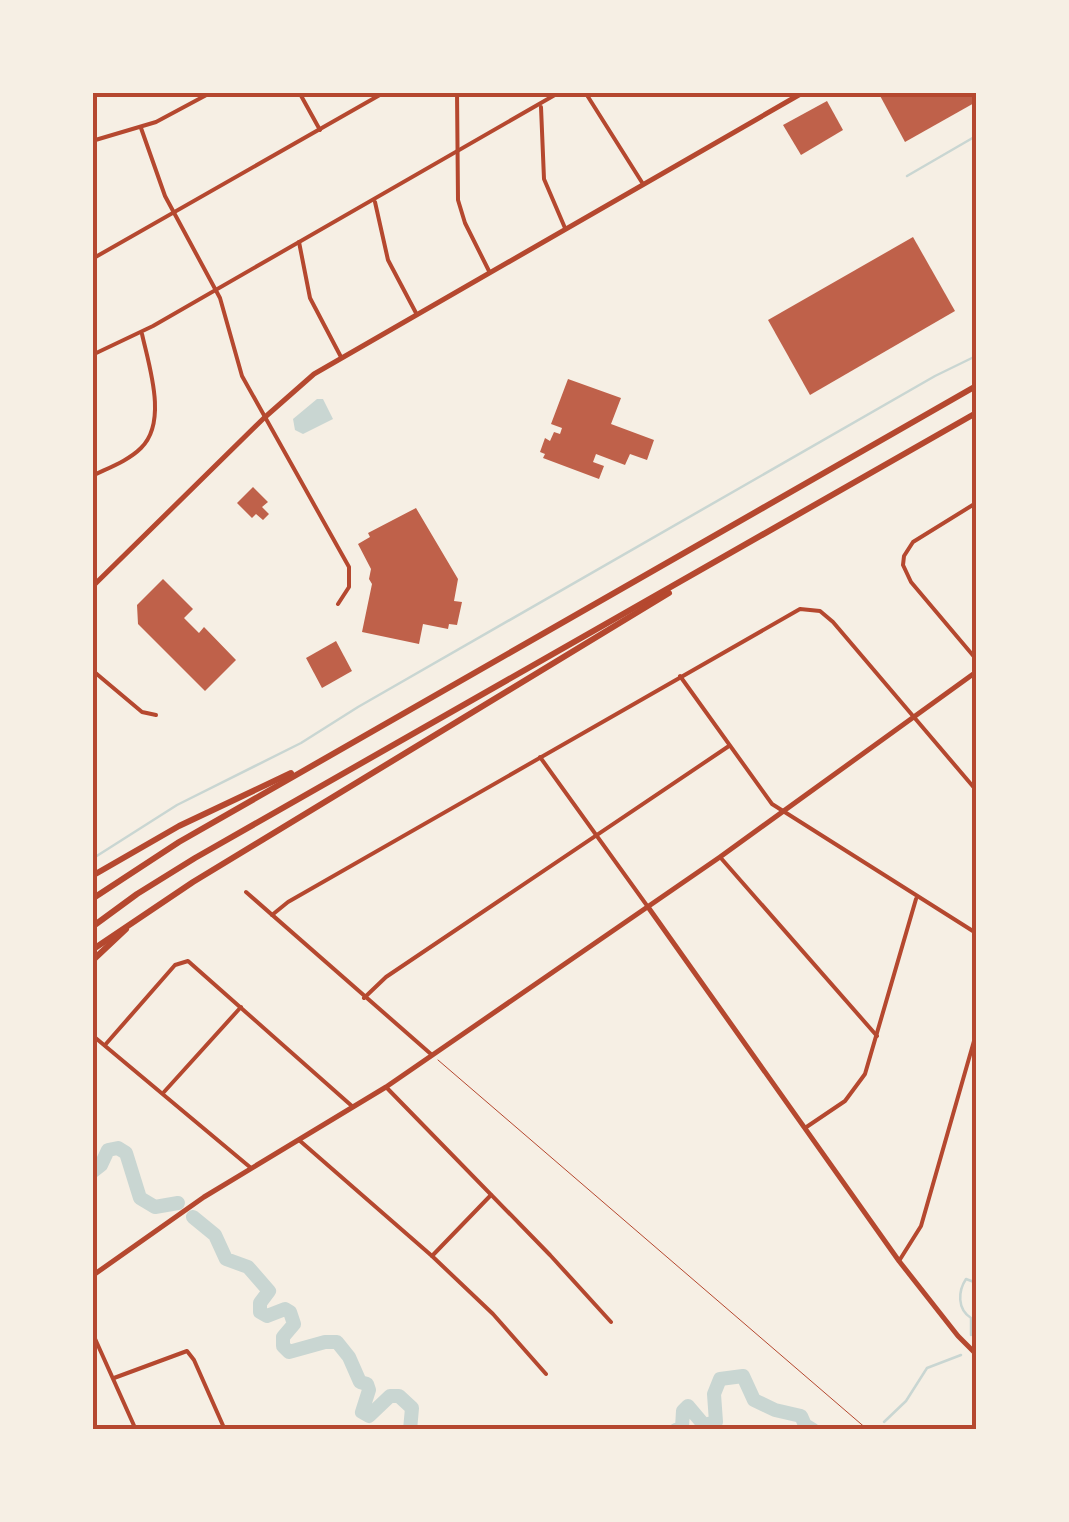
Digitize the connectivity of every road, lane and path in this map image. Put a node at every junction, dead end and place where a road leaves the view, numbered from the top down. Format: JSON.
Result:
{"nodes":[{"id":1,"x":212,"y":92,"type":"edge"},
{"id":2,"x":299,"y":92,"type":"edge"},
{"id":3,"x":385,"y":92,"type":"edge"},
{"id":4,"x":457,"y":92,"type":"edge"},
{"id":5,"x":560,"y":92,"type":"edge"},
{"id":6,"x":585,"y":92,"type":"edge"},
{"id":7,"x":804,"y":92,"type":"edge"},
{"id":8,"x":541,"y":105,"type":"junction"},
{"id":9,"x":141,"y":128,"type":"junction"},
{"id":10,"x":320,"y":130,"type":"junction"},
{"id":11,"x":92,"y":140,"type":"edge"},
{"id":12,"x":457,"y":153,"type":"junction"},
{"id":13,"x":643,"y":184,"type":"junction"},
{"id":14,"x":375,"y":200,"type":"junction"},
{"id":15,"x":175,"y":214,"type":"junction"},
{"id":16,"x":565,"y":228,"type":"junction"},
{"id":17,"x":299,"y":242,"type":"junction"},
{"id":18,"x":92,"y":259,"type":"edge"},
{"id":19,"x":489,"y":271,"type":"junction"},
{"id":20,"x":216,"y":290,"type":"junction"},
{"id":21,"x":416,"y":313,"type":"junction"},
{"id":22,"x":142,"y":332,"type":"junction"},
{"id":23,"x":92,"y":355,"type":"edge"},
{"id":24,"x":341,"y":356,"type":"junction"},
{"id":25,"x":976,"y":386,"type":"edge"},
{"id":26,"x":976,"y":413,"type":"edge"},
{"id":27,"x":264,"y":418,"type":"junction"},
{"id":28,"x":92,"y":476,"type":"edge"},
{"id":29,"x":976,"y":503,"type":"edge"},
{"id":30,"x":779,"y":526,"type":"junction"},
{"id":31,"x":92,"y":587,"type":"edge"},
{"id":32,"x":338,"y":604,"type":"dead end"},
{"id":33,"x":976,"y":659,"type":"edge"},
{"id":34,"x":92,"y":670,"type":"edge"},
{"id":35,"x":976,"y":672,"type":"edge"},
{"id":36,"x":680,"y":676,"type":"junction"},
{"id":37,"x":156,"y":715,"type":"dead end"},
{"id":38,"x":914,"y":717,"type":"junction"},
{"id":39,"x":729,"y":746,"type":"junction"},
{"id":40,"x":333,"y":754,"type":"junction"},
{"id":41,"x":540,"y":756,"type":"junction"},
{"id":42,"x":975,"y":787,"type":"edge"},
{"id":43,"x":783,"y":812,"type":"junction"},
{"id":44,"x":597,"y":836,"type":"junction"},
{"id":45,"x":720,"y":857,"type":"junction"},
{"id":46,"x":92,"y":876,"type":"edge"},
{"id":47,"x":246,"y":892,"type":"dead end"},
{"id":48,"x":171,"y":896,"type":"junction"},
{"id":49,"x":917,"y":896,"type":"junction"},
{"id":50,"x":92,"y":900,"type":"edge"},
{"id":51,"x":648,"y":906,"type":"junction"},
{"id":52,"x":272,"y":915,"type":"junction"},
{"id":53,"x":92,"y":928,"type":"edge"},
{"id":54,"x":976,"y":933,"type":"edge"},
{"id":55,"x":92,"y":950,"type":"edge"},
{"id":56,"x":92,"y":961,"type":"edge"},
{"id":57,"x":364,"y":998,"type":"junction"},
{"id":58,"x":241,"y":1006,"type":"junction"},
{"id":59,"x":92,"y":1034,"type":"edge"},
{"id":60,"x":976,"y":1034,"type":"edge"},
{"id":61,"x":877,"y":1036,"type":"junction"},
{"id":62,"x":105,"y":1045,"type":"junction"},
{"id":63,"x":432,"y":1055,"type":"junction"},
{"id":64,"x":386,"y":1087,"type":"junction"},
{"id":65,"x":162,"y":1094,"type":"junction"},
{"id":66,"x":354,"y":1108,"type":"junction"},
{"id":67,"x":805,"y":1128,"type":"junction"},
{"id":68,"x":298,"y":1140,"type":"junction"},
{"id":69,"x":251,"y":1168,"type":"junction"},
{"id":70,"x":491,"y":1195,"type":"junction"},
{"id":71,"x":432,"y":1256,"type":"junction"},
{"id":72,"x":899,"y":1261,"type":"junction"},
{"id":73,"x":92,"y":1276,"type":"edge"},
{"id":74,"x":611,"y":1322,"type":"dead end"},
{"id":75,"x":92,"y":1332,"type":"edge"},
{"id":76,"x":976,"y":1354,"type":"edge"},
{"id":77,"x":546,"y":1374,"type":"dead end"},
{"id":78,"x":114,"y":1378,"type":"junction"},
{"id":79,"x":136,"y":1430,"type":"edge"},
{"id":80,"x":225,"y":1430,"type":"edge"},
{"id":81,"x":868,"y":1430,"type":"edge"}],
"edges":[{"from":1,"to":9,"type":"street"},
{"from":2,"to":10,"type":"street"},
{"from":3,"to":10,"type":"street"},
{"from":4,"to":12,"type":"street"},
{"from":5,"to":8,"type":"street"},
{"from":6,"to":13,"type":"street"},
{"from":7,"to":13,"type":"street"},
{"from":8,"to":12,"type":"street"},
{"from":8,"to":16,"type":"street"},
{"from":9,"to":11,"type":"street"},
{"from":9,"to":15,"type":"street"},
{"from":10,"to":15,"type":"street"},
{"from":12,"to":14,"type":"street"},
{"from":12,"to":19,"type":"street"},
{"from":13,"to":16,"type":"street"},
{"from":14,"to":17,"type":"street"},
{"from":14,"to":21,"type":"street"},
{"from":15,"to":18,"type":"street"},
{"from":15,"to":20,"type":"street"},
{"from":16,"to":19,"type":"street"},
{"from":17,"to":20,"type":"street"},
{"from":17,"to":24,"type":"street"},
{"from":19,"to":21,"type":"street"},
{"from":20,"to":22,"type":"street"},
{"from":20,"to":27,"type":"street"},
{"from":21,"to":24,"type":"street"},
{"from":22,"to":23,"type":"street"},
{"from":22,"to":28,"type":"street"},
{"from":24,"to":27,"type":"street"},
{"from":25,"to":40,"type":"highway"},
{"from":26,"to":30,"type":"highway"},
{"from":27,"to":31,"type":"street"},
{"from":27,"to":32,"type":"street"},
{"from":29,"to":33,"type":"street"},
{"from":30,"to":48,"type":"highway"},
{"from":30,"to":53,"type":"highway"},
{"from":34,"to":37,"type":"street"},
{"from":35,"to":38,"type":"street"},
{"from":36,"to":38,"type":"street"},
{"from":36,"to":39,"type":"street"},
{"from":36,"to":41,"type":"street"},
{"from":38,"to":42,"type":"street"},
{"from":38,"to":43,"type":"street"},
{"from":39,"to":43,"type":"street"},
{"from":39,"to":44,"type":"street"},
{"from":40,"to":46,"type":"highway"},
{"from":40,"to":50,"type":"highway"},
{"from":41,"to":44,"type":"street"},
{"from":41,"to":52,"type":"street"},
{"from":43,"to":45,"type":"street"},
{"from":43,"to":49,"type":"street"},
{"from":44,"to":51,"type":"street"},
{"from":44,"to":57,"type":"street"},
{"from":45,"to":51,"type":"street"},
{"from":45,"to":61,"type":"street"},
{"from":47,"to":52,"type":"street"},
{"from":48,"to":55,"type":"highway"},
{"from":48,"to":56,"type":"highway"},
{"from":49,"to":54,"type":"street"},
{"from":49,"to":61,"type":"street"},
{"from":51,"to":63,"type":"street"},
{"from":51,"to":67,"type":"street"},
{"from":52,"to":57,"type":"street"},
{"from":57,"to":63,"type":"street"},
{"from":58,"to":62,"type":"street"},
{"from":58,"to":65,"type":"street"},
{"from":58,"to":66,"type":"street"},
{"from":59,"to":62,"type":"street"},
{"from":60,"to":72,"type":"street"},
{"from":61,"to":67,"type":"street"},
{"from":62,"to":65,"type":"street"},
{"from":63,"to":64,"type":"street"},
{"from":63,"to":81,"type":"path"},
{"from":64,"to":66,"type":"street"},
{"from":64,"to":70,"type":"street"},
{"from":65,"to":69,"type":"street"},
{"from":66,"to":68,"type":"street"},
{"from":67,"to":72,"type":"street"},
{"from":68,"to":69,"type":"street"},
{"from":68,"to":71,"type":"street"},
{"from":69,"to":73,"type":"street"},
{"from":70,"to":71,"type":"street"},
{"from":70,"to":74,"type":"street"},
{"from":71,"to":77,"type":"street"},
{"from":72,"to":76,"type":"street"},
{"from":75,"to":78,"type":"street"},
{"from":78,"to":79,"type":"street"},
{"from":78,"to":80,"type":"street"}]}
